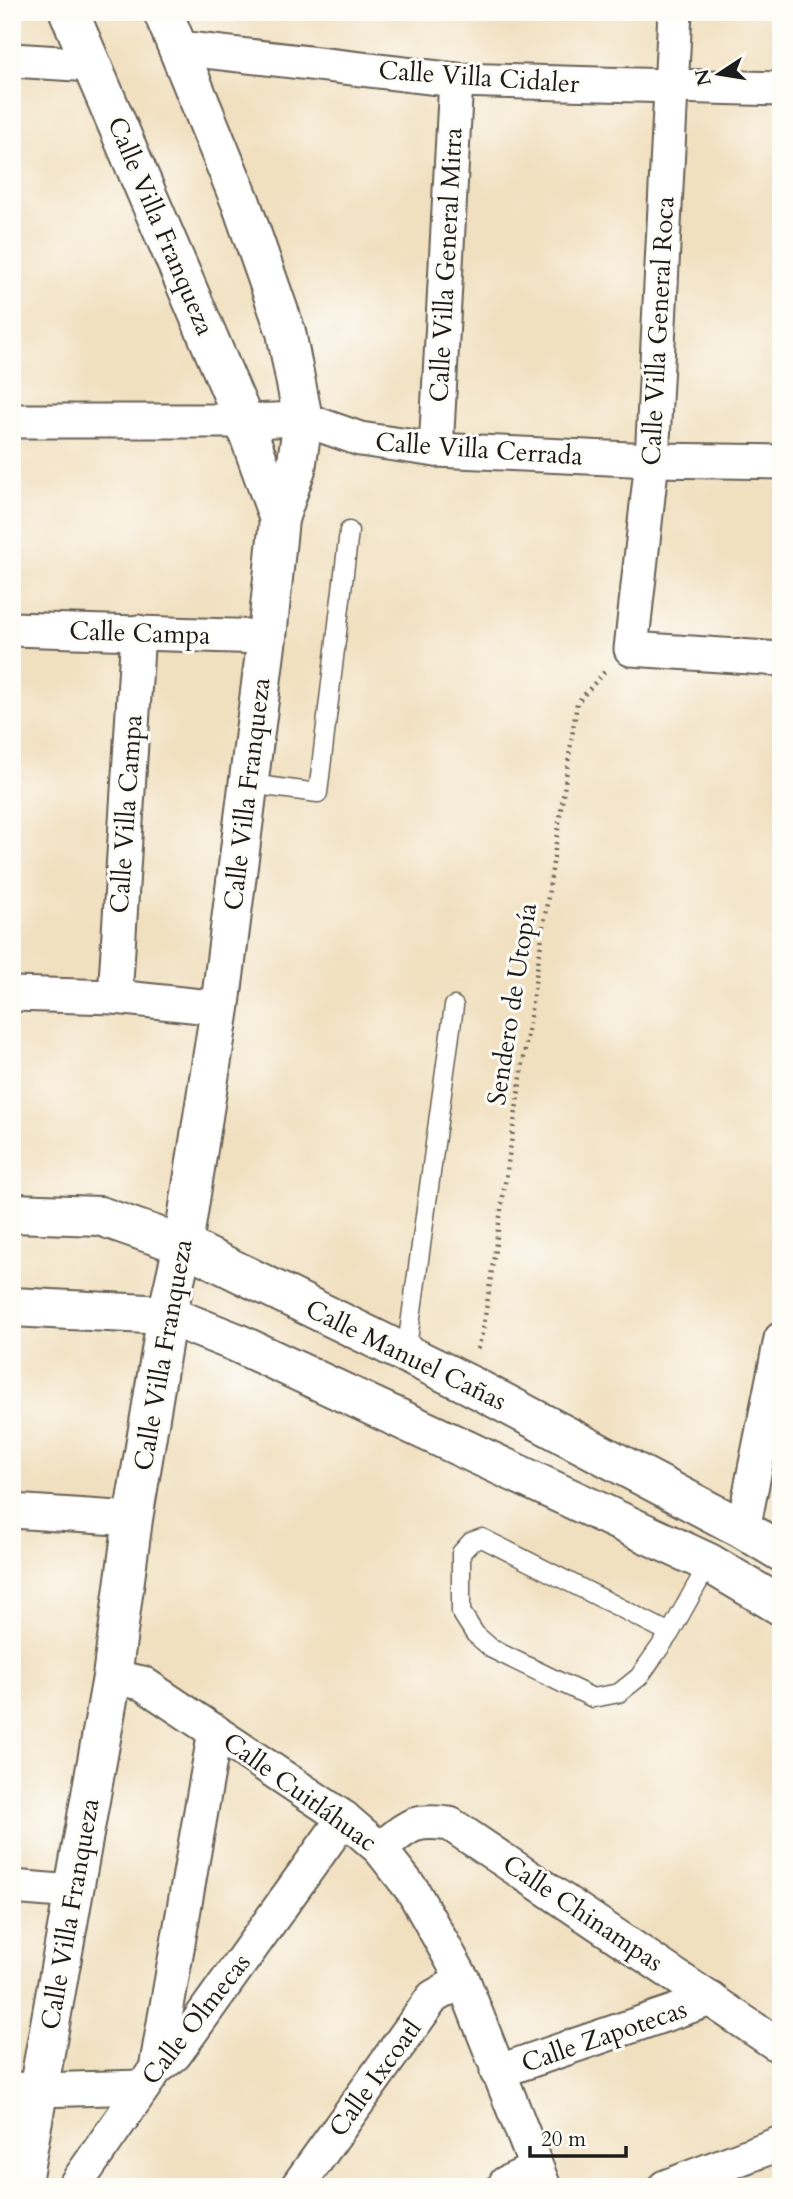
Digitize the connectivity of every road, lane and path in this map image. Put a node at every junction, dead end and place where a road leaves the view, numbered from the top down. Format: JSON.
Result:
{"nodes":[{"id":1,"x":69,"y":12,"type":"edge"},
{"id":2,"x":163,"y":12,"type":"edge"},
{"id":3,"x":675,"y":12,"type":"edge"},
{"id":4,"x":179,"y":48,"type":"junction"},
{"id":5,"x":12,"y":61,"type":"edge"},
{"id":6,"x":92,"y":65,"type":"junction"},
{"id":7,"x":456,"y":80,"type":"junction"},
{"id":8,"x":671,"y":86,"type":"junction"},
{"id":9,"x":781,"y":89,"type":"edge"},
{"id":10,"x":303,"y":419,"type":"junction"},
{"id":11,"x":244,"y":421,"type":"junction"},
{"id":12,"x":12,"y":422,"type":"edge"},
{"id":13,"x":436,"y":450,"type":"junction"},
{"id":14,"x":652,"y":460,"type":"junction"},
{"id":15,"x":781,"y":461,"type":"edge"},
{"id":16,"x":279,"y":519,"type":"junction"},
{"id":17,"x":349,"y":531,"type":"dead end"},
{"id":18,"x":12,"y":629,"type":"edge"},
{"id":19,"x":138,"y":632,"type":"junction"},
{"id":20,"x":267,"y":637,"type":"junction"},
{"id":21,"x":631,"y":649,"type":"junction"},
{"id":22,"x":781,"y":659,"type":"edge"},
{"id":23,"x":249,"y":784,"type":"junction"},
{"id":24,"x":12,"y":994,"type":"edge"},
{"id":25,"x":115,"y":997,"type":"junction"},
{"id":26,"x":454,"y":1006,"type":"dead end"},
{"id":27,"x":220,"y":1008,"type":"junction"},
{"id":28,"x":12,"y":1213,"type":"edge"},
{"id":29,"x":183,"y":1245,"type":"junction"},
{"id":30,"x":12,"y":1307,"type":"edge"},
{"id":31,"x":167,"y":1315,"type":"junction"},
{"id":32,"x":781,"y":1339,"type":"edge"},
{"id":33,"x":406,"y":1354,"type":"junction"},
{"id":34,"x":470,"y":1385,"type":"junction"},
{"id":35,"x":12,"y":1511,"type":"edge"},
{"id":36,"x":133,"y":1519,"type":"junction"},
{"id":37,"x":743,"y":1529,"type":"junction"},
{"id":38,"x":781,"y":1552,"type":"edge"},
{"id":39,"x":709,"y":1563,"type":"junction"},
{"id":40,"x":781,"y":1606,"type":"edge"},
{"id":41,"x":670,"y":1633,"type":"junction"},
{"id":42,"x":112,"y":1677,"type":"junction"},
{"id":43,"x":215,"y":1731,"type":"junction"},
{"id":44,"x":344,"y":1818,"type":"junction"},
{"id":45,"x":380,"y":1849,"type":"junction"},
{"id":46,"x":12,"y":1887,"type":"edge"},
{"id":47,"x":73,"y":1892,"type":"junction"},
{"id":48,"x":463,"y":1980,"type":"junction"},
{"id":49,"x":712,"y":1999,"type":"junction"},
{"id":50,"x":781,"y":2047,"type":"edge"},
{"id":51,"x":498,"y":2072,"type":"junction"},
{"id":52,"x":149,"y":2078,"type":"junction"},
{"id":53,"x":26,"y":2090,"type":"edge"},
{"id":54,"x":781,"y":2143,"type":"edge"},
{"id":55,"x":540,"y":2178,"type":"edge"},
{"id":56,"x":21,"y":2187,"type":"edge"},
{"id":57,"x":74,"y":2187,"type":"edge"},
{"id":58,"x":297,"y":2187,"type":"edge"},
{"id":59,"x":504,"y":2187,"type":"edge"},
{"id":60,"x":665,"y":2187,"type":"edge"}],
"edges":[{"from":1,"to":6,"type":"street","name":"Calle Villa Franqueza"},
{"from":2,"to":4,"type":"street","name":"Calle Villa Franqueza"},
{"from":3,"to":8,"type":"street","name":"Calle Villa General Roca"},
{"from":4,"to":7,"type":"street","name":"Calle Villa Cidaler"},
{"from":4,"to":10,"type":"street","name":"Calle Villa Franqueza"},
{"from":5,"to":6,"type":"street"},
{"from":6,"to":11,"type":"street","name":"Calle Villa Franqueza"},
{"from":7,"to":8,"type":"street","name":"Calle Villa Cidaler"},
{"from":7,"to":13,"type":"street","name":"Calle Villa General Mitra"},
{"from":8,"to":9,"type":"street","name":"Calle Villa Cidaler"},
{"from":8,"to":14,"type":"street","name":"Calle Villa General Roca"},
{"from":10,"to":11,"type":"street","name":"Calle Villa Cerrada"},
{"from":10,"to":13,"type":"street","name":"Calle Villa Cerrada"},
{"from":10,"to":16,"type":"street","name":"Calle Villa Franqueza"},
{"from":11,"to":12,"type":"street","name":"Calle Villa Cerrada"},
{"from":11,"to":16,"type":"street","name":"Calle Villa Franqueza"},
{"from":13,"to":14,"type":"street","name":"Calle Villa Cerrada"},
{"from":14,"to":15,"type":"street","name":"Calle Villa Cerrada"},
{"from":14,"to":21,"type":"street","name":"Calle Villa General Roca"},
{"from":16,"to":20,"type":"street","name":"Calle Villa Franqueza"},
{"from":17,"to":23,"type":"lane"},
{"from":18,"to":19,"type":"street","name":"Calle Campa"},
{"from":19,"to":20,"type":"street","name":"Calle Campa"},
{"from":19,"to":25,"type":"street","name":"Calle Villa Campa"},
{"from":20,"to":23,"type":"street","name":"Calle Villa Franqueza"},
{"from":21,"to":22,"type":"street"},
{"from":21,"to":34,"type":"path","name":"Sendero de Utopía"},
{"from":23,"to":27,"type":"street","name":"Calle Villa Franqueza"},
{"from":24,"to":25,"type":"street"},
{"from":25,"to":27,"type":"street"},
{"from":26,"to":33,"type":"lane"},
{"from":27,"to":29,"type":"street","name":"Calle Villa Franqueza"},
{"from":28,"to":29,"type":"street","name":"Calle Manuel Cañas"},
{"from":29,"to":31,"type":"street","name":"Calle Villa Franqueza"},
{"from":29,"to":33,"type":"street","name":"Calle Manuel Cañas"},
{"from":30,"to":31,"type":"street"},
{"from":31,"to":36,"type":"street","name":"Calle Villa Franqueza"},
{"from":31,"to":39,"type":"street"},
{"from":32,"to":37,"type":"street"},
{"from":33,"to":34,"type":"street","name":"Calle Manuel Cañas"},
{"from":34,"to":37,"type":"street","name":"Calle Manuel Cañas"},
{"from":35,"to":36,"type":"street"},
{"from":36,"to":42,"type":"street","name":"Calle Villa Franqueza"},
{"from":37,"to":38,"type":"street","name":"Calle Manuel Cañas"},
{"from":39,"to":40,"type":"street"},
{"from":39,"to":41,"type":"lane"},
{"from":41,"to":41,"type":"lane"},
{"from":42,"to":43,"type":"street","name":"Calle Cuitláhuac"},
{"from":42,"to":47,"type":"street","name":"Calle Villa Franqueza"},
{"from":43,"to":44,"type":"street","name":"Calle Cuitláhuac"},
{"from":43,"to":52,"type":"street"},
{"from":44,"to":45,"type":"street","name":"Calle Cuitláhuac"},
{"from":44,"to":52,"type":"street","name":"Calle Olmecas"},
{"from":45,"to":48,"type":"street","name":"Calle Cuitláhuac"},
{"from":45,"to":49,"type":"street","name":"Calle Chinampas"},
{"from":46,"to":47,"type":"street"},
{"from":47,"to":53,"type":"street","name":"Calle Villa Franqueza"},
{"from":48,"to":51,"type":"street","name":"Calle Cuitláhuac"},
{"from":48,"to":58,"type":"street","name":"Calle Ixcoatl"},
{"from":49,"to":50,"type":"street","name":"Calle Chinampas"},
{"from":49,"to":51,"type":"street","name":"Calle Zapotecas"},
{"from":51,"to":55,"type":"street","name":"Calle Cuitláhuac"},
{"from":52,"to":53,"type":"street"},
{"from":52,"to":57,"type":"street","name":"Calle Olmecas"},
{"from":53,"to":56,"type":"street","name":"Calle Villa Franqueza"},
{"from":54,"to":60,"type":"street"},
{"from":55,"to":59,"type":"street"}]}
